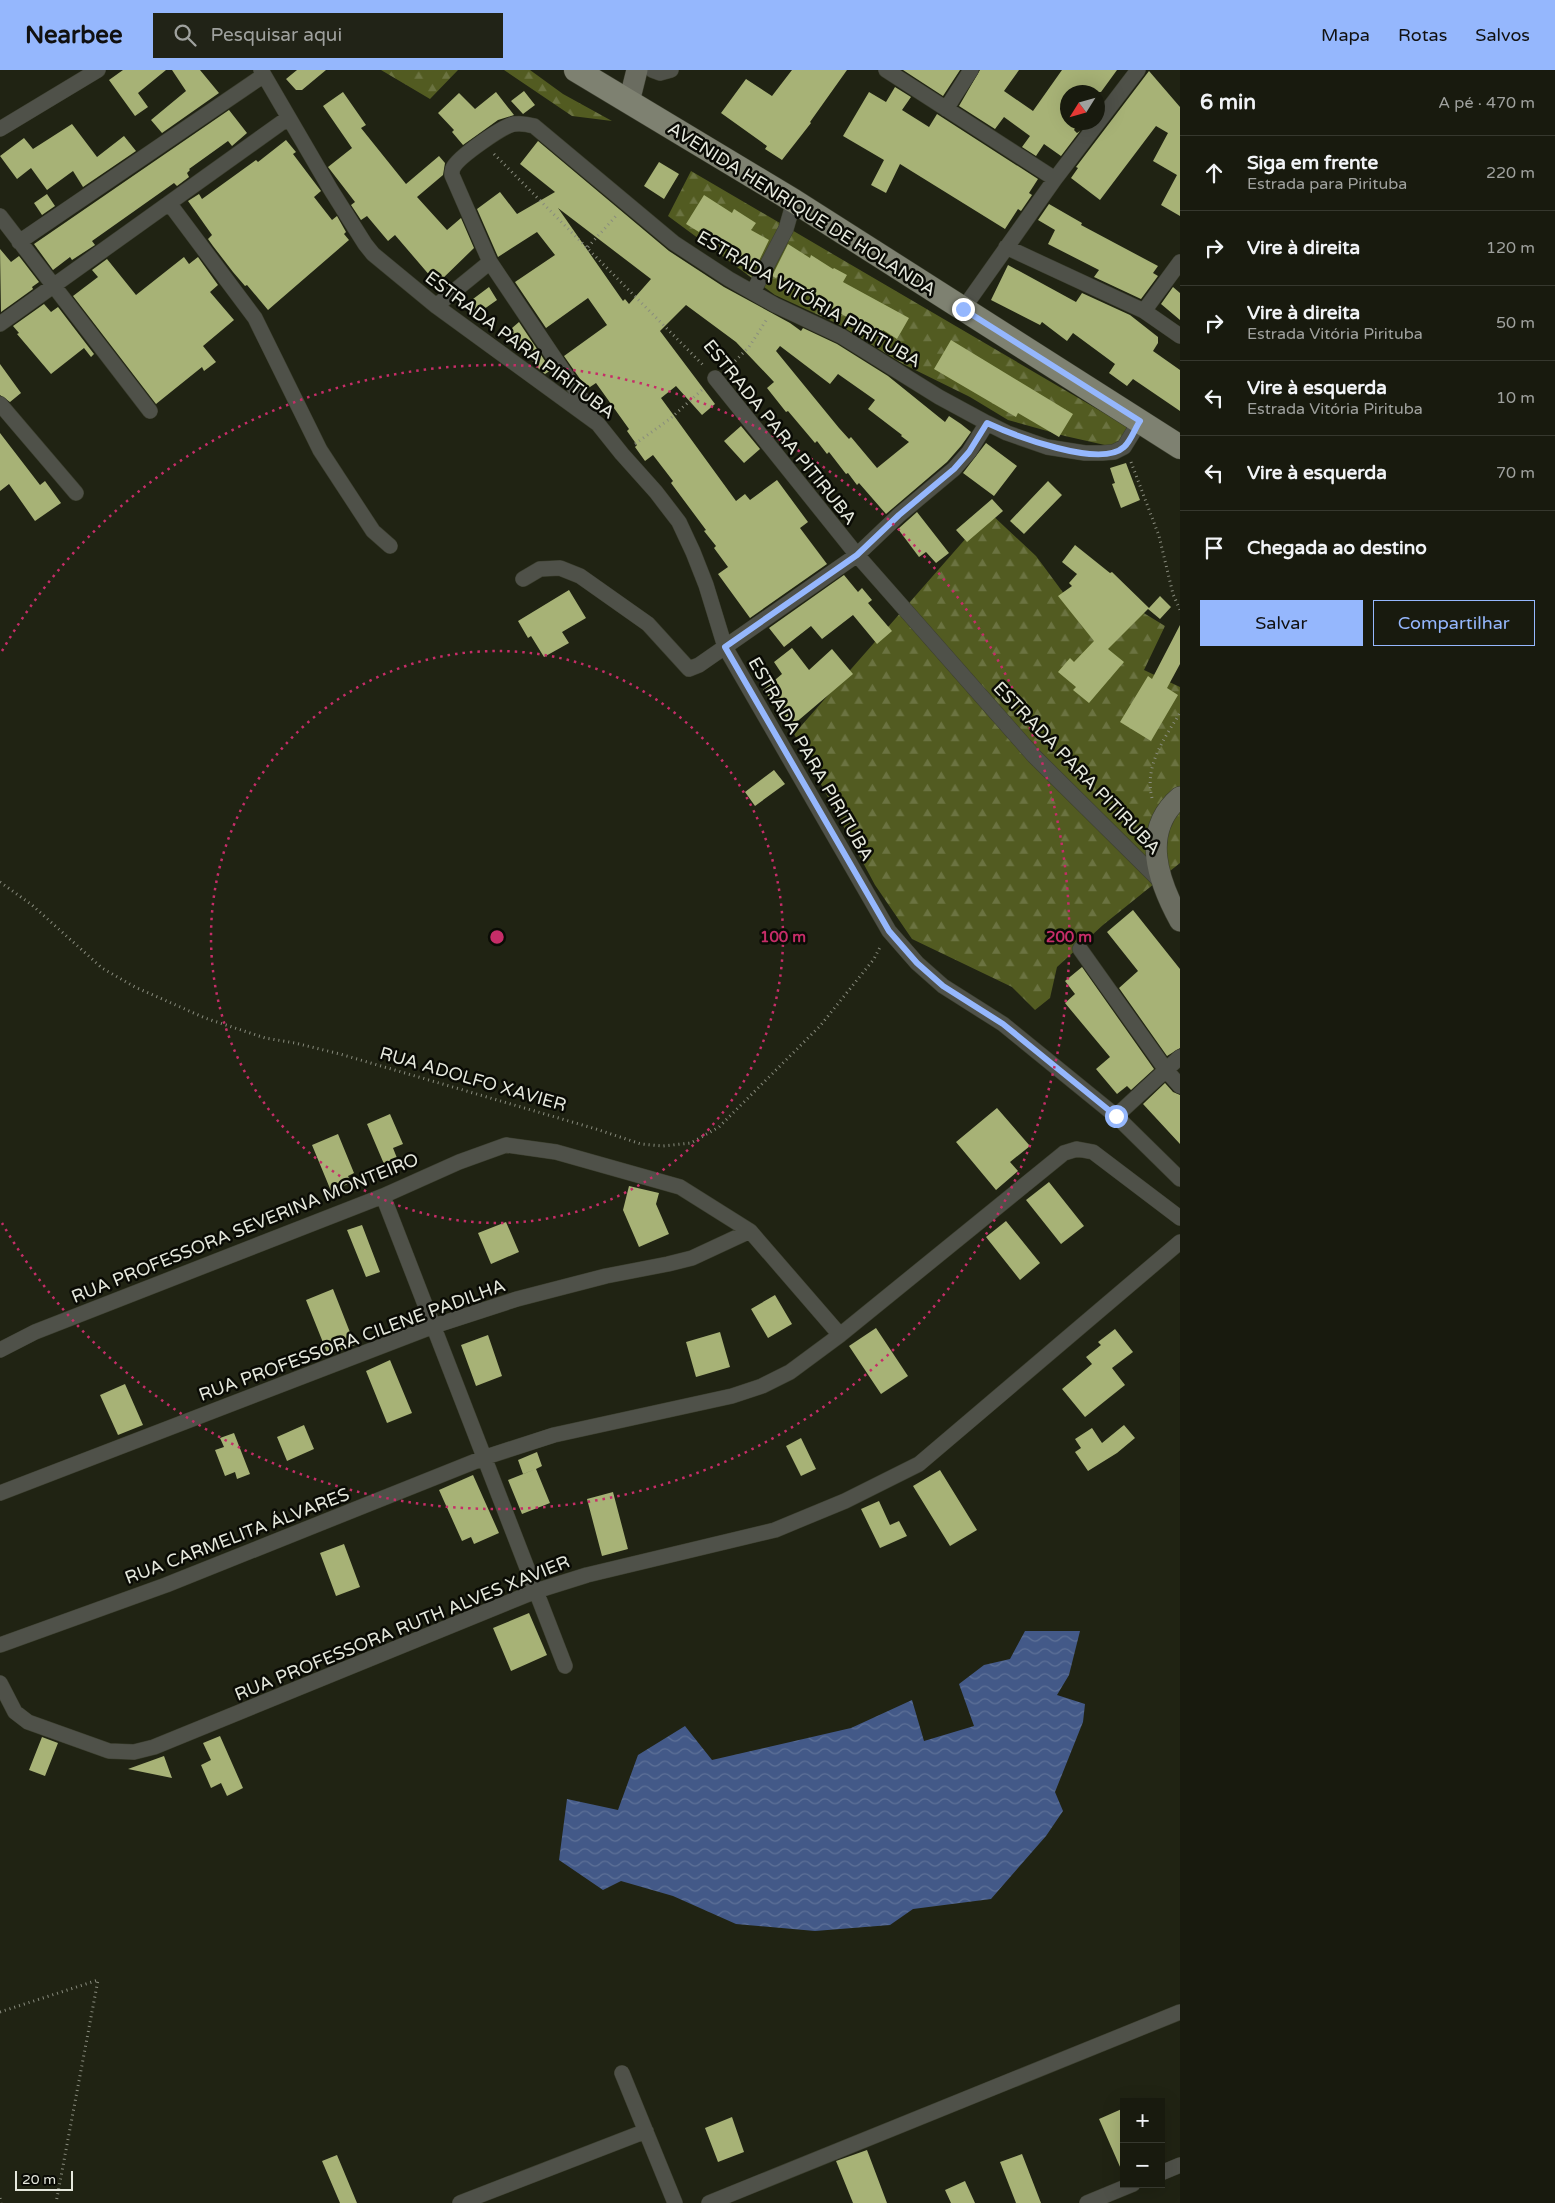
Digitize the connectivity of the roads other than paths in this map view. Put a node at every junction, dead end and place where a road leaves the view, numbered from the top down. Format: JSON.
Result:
{"nodes":[{"id":1,"x":98,"y":70,"type":"edge"},
{"id":2,"x":576,"y":70,"type":"edge"},
{"id":3,"x":637,"y":70,"type":"edge"},
{"id":4,"x":652,"y":70,"type":"edge"},
{"id":5,"x":671,"y":70,"type":"edge"},
{"id":6,"x":886,"y":70,"type":"edge"},
{"id":7,"x":972,"y":70,"type":"edge"},
{"id":8,"x":1138,"y":70,"type":"edge"},
{"id":9,"x":263,"y":72,"type":"edge"},
{"id":10,"x":629,"y":102,"type":"junction"},
{"id":11,"x":946,"y":109,"type":"junction"},
{"id":12,"x":288,"y":118,"type":"junction"},
{"id":13,"x":0,"y":129,"type":"edge"},
{"id":14,"x":1055,"y":179,"type":"junction"},
{"id":15,"x":794,"y":201,"type":"junction"},
{"id":16,"x":169,"y":203,"type":"junction"},
{"id":17,"x":0,"y":216,"type":"edge"},
{"id":18,"x":19,"y":242,"type":"junction"},
{"id":19,"x":1006,"y":247,"type":"junction"},
{"id":20,"x":490,"y":262,"type":"junction"},
{"id":21,"x":1180,"y":262,"type":"edge"},
{"id":22,"x":53,"y":286,"type":"junction"},
{"id":23,"x":753,"y":292,"type":"junction"},
{"id":24,"x":436,"y":306,"type":"junction"},
{"id":25,"x":963,"y":309,"type":"junction"},
{"id":26,"x":1144,"y":311,"type":"junction"},
{"id":27,"x":0,"y":324,"type":"edge"},
{"id":28,"x":1180,"y":336,"type":"edge"},
{"id":29,"x":715,"y":378,"type":"road end"},
{"id":30,"x":0,"y":404,"type":"edge"},
{"id":31,"x":150,"y":411,"type":"dead end"},
{"id":32,"x":1140,"y":421,"type":"junction"},
{"id":33,"x":987,"y":423,"type":"junction"},
{"id":34,"x":598,"y":424,"type":"junction"},
{"id":35,"x":1180,"y":446,"type":"edge"},
{"id":36,"x":76,"y":494,"type":"dead end"},
{"id":37,"x":390,"y":546,"type":"dead end"},
{"id":38,"x":857,"y":555,"type":"junction"},
{"id":39,"x":523,"y":579,"type":"dead end"},
{"id":40,"x":725,"y":647,"type":"junction"},
{"id":41,"x":1180,"y":797,"type":"edge"},
{"id":42,"x":1163,"y":884,"type":"junction"},
{"id":43,"x":1180,"y":921,"type":"edge"},
{"id":44,"x":1080,"y":949,"type":"dead end"},
{"id":45,"x":1180,"y":1057,"type":"edge"},
{"id":46,"x":1166,"y":1070,"type":"junction"},
{"id":47,"x":1180,"y":1086,"type":"edge"},
{"id":48,"x":1116,"y":1116,"type":"junction"},
{"id":49,"x":1180,"y":1179,"type":"edge"},
{"id":50,"x":382,"y":1196,"type":"junction"},
{"id":51,"x":1180,"y":1218,"type":"edge"},
{"id":52,"x":750,"y":1231,"type":"junction"},
{"id":53,"x":1180,"y":1242,"type":"edge"},
{"id":54,"x":434,"y":1326,"type":"junction"},
{"id":55,"x":840,"y":1335,"type":"junction"},
{"id":56,"x":0,"y":1350,"type":"edge"},
{"id":57,"x":486,"y":1458,"type":"junction"},
{"id":58,"x":0,"y":1494,"type":"edge"},
{"id":59,"x":536,"y":1591,"type":"junction"},
{"id":60,"x":0,"y":1646,"type":"edge"},
{"id":61,"x":565,"y":1666,"type":"dead end"},
{"id":62,"x":0,"y":1683,"type":"edge"},
{"id":63,"x":1180,"y":2012,"type":"edge"},
{"id":64,"x":622,"y":2073,"type":"dead end"},
{"id":65,"x":646,"y":2131,"type":"junction"},
{"id":66,"x":1180,"y":2165,"type":"edge"},
{"id":67,"x":1165,"y":2171,"type":"edge"},
{"id":68,"x":1123,"y":2188,"type":"edge"},
{"id":69,"x":460,"y":2203,"type":"edge"},
{"id":70,"x":675,"y":2203,"type":"edge"},
{"id":71,"x":709,"y":2203,"type":"edge"},
{"id":72,"x":1087,"y":2203,"type":"edge"}],
"edges":[{"from":1,"to":13,"type":"street"},
{"from":2,"to":10,"type":"main road","name":"AVENIDA HENRIQUE DE HOLANDA"},
{"from":3,"to":10,"type":"main road"},
{"from":4,"to":5,"type":"street"},
{"from":6,"to":11,"type":"street"},
{"from":7,"to":11,"type":"street"},
{"from":8,"to":14,"type":"street"},
{"from":9,"to":12,"type":"street","name":"ESTRADA PARA PIRITUBA"},
{"from":9,"to":18,"type":"street"},
{"from":10,"to":15,"type":"main road","name":"AVENIDA HENRIQUE DE HOLANDA"},
{"from":11,"to":14,"type":"street"},
{"from":12,"to":16,"type":"street"},
{"from":12,"to":24,"type":"street","name":"ESTRADA PARA PIRITUBA"},
{"from":14,"to":19,"type":"street"},
{"from":15,"to":23,"type":"street"},
{"from":15,"to":25,"type":"main road","name":"AVENIDA HENRIQUE DE HOLANDA"},
{"from":16,"to":22,"type":"street"},
{"from":16,"to":37,"type":"street"},
{"from":17,"to":18,"type":"street"},
{"from":18,"to":22,"type":"street"},
{"from":19,"to":25,"type":"street"},
{"from":19,"to":26,"type":"street"},
{"from":20,"to":23,"type":"street","name":"ESTRADA VITÓRIA PIRITUBA"},
{"from":20,"to":24,"type":"street"},
{"from":20,"to":34,"type":"street","name":"ESTRADA VITÓRIA PIRITUBA"},
{"from":21,"to":26,"type":"street"},
{"from":22,"to":27,"type":"street"},
{"from":22,"to":31,"type":"street"},
{"from":23,"to":33,"type":"street","name":"ESTRADA VITÓRIA PIRITUBA"},
{"from":24,"to":34,"type":"street","name":"ESTRADA PARA PIRITUBA"},
{"from":25,"to":32,"type":"main road","name":"AVENIDA HENRIQUE DE HOLANDA"},
{"from":26,"to":28,"type":"street"},
{"from":29,"to":38,"type":"street","name":"ESTRADA PARA PITIRUBA"},
{"from":30,"to":36,"type":"street"},
{"from":32,"to":33,"type":"street","name":"ESTRADA VITÓRIA PIRITUBA"},
{"from":32,"to":35,"type":"main road","name":"AVENIDA HENRIQUE DE HOLANDA"},
{"from":33,"to":38,"type":"street"},
{"from":34,"to":40,"type":"street","name":"ESTRADA PARA PIRITUBA"},
{"from":38,"to":40,"type":"street"},
{"from":38,"to":42,"type":"street","name":"ESTRADA PARA PITIRUBA"},
{"from":39,"to":40,"type":"street"},
{"from":40,"to":48,"type":"street","name":"ESTRADA PARA PIRITUBA"},
{"from":41,"to":42,"type":"main road"},
{"from":42,"to":43,"type":"main road"},
{"from":44,"to":46,"type":"street"},
{"from":45,"to":46,"type":"street"},
{"from":46,"to":47,"type":"street"},
{"from":46,"to":48,"type":"street"},
{"from":48,"to":49,"type":"street","name":"ESTRADA PARA PIRITUBA"},
{"from":50,"to":52,"type":"street","name":"RUA PROFESSORA SEVERINA MONTEIRO"},
{"from":50,"to":54,"type":"street"},
{"from":50,"to":56,"type":"street","name":"RUA PROFESSORA SEVERINA MONTEIRO"},
{"from":51,"to":55,"type":"street","name":"RUA CARMELITA ÁLVARES"},
{"from":52,"to":54,"type":"street","name":"RUA PROFESSORA CILENE PADILHA"},
{"from":52,"to":55,"type":"street"},
{"from":53,"to":59,"type":"street","name":"RUA PROFESSORA RUTH ALVES XAVIER"},
{"from":54,"to":57,"type":"street"},
{"from":54,"to":58,"type":"street","name":"RUA PROFESSORA CILENE PADILHA"},
{"from":55,"to":57,"type":"street","name":"RUA CARMELITA ÁLVARES"},
{"from":57,"to":59,"type":"street"},
{"from":57,"to":60,"type":"street","name":"RUA CARMELITA ÁLVARES"},
{"from":59,"to":61,"type":"street"},
{"from":59,"to":62,"type":"street","name":"RUA PROFESSORA RUTH ALVES XAVIER"},
{"from":63,"to":71,"type":"street"},
{"from":64,"to":65,"type":"street"},
{"from":65,"to":69,"type":"street"},
{"from":65,"to":70,"type":"street"},
{"from":66,"to":67,"type":"street"},
{"from":68,"to":72,"type":"street"}]}
